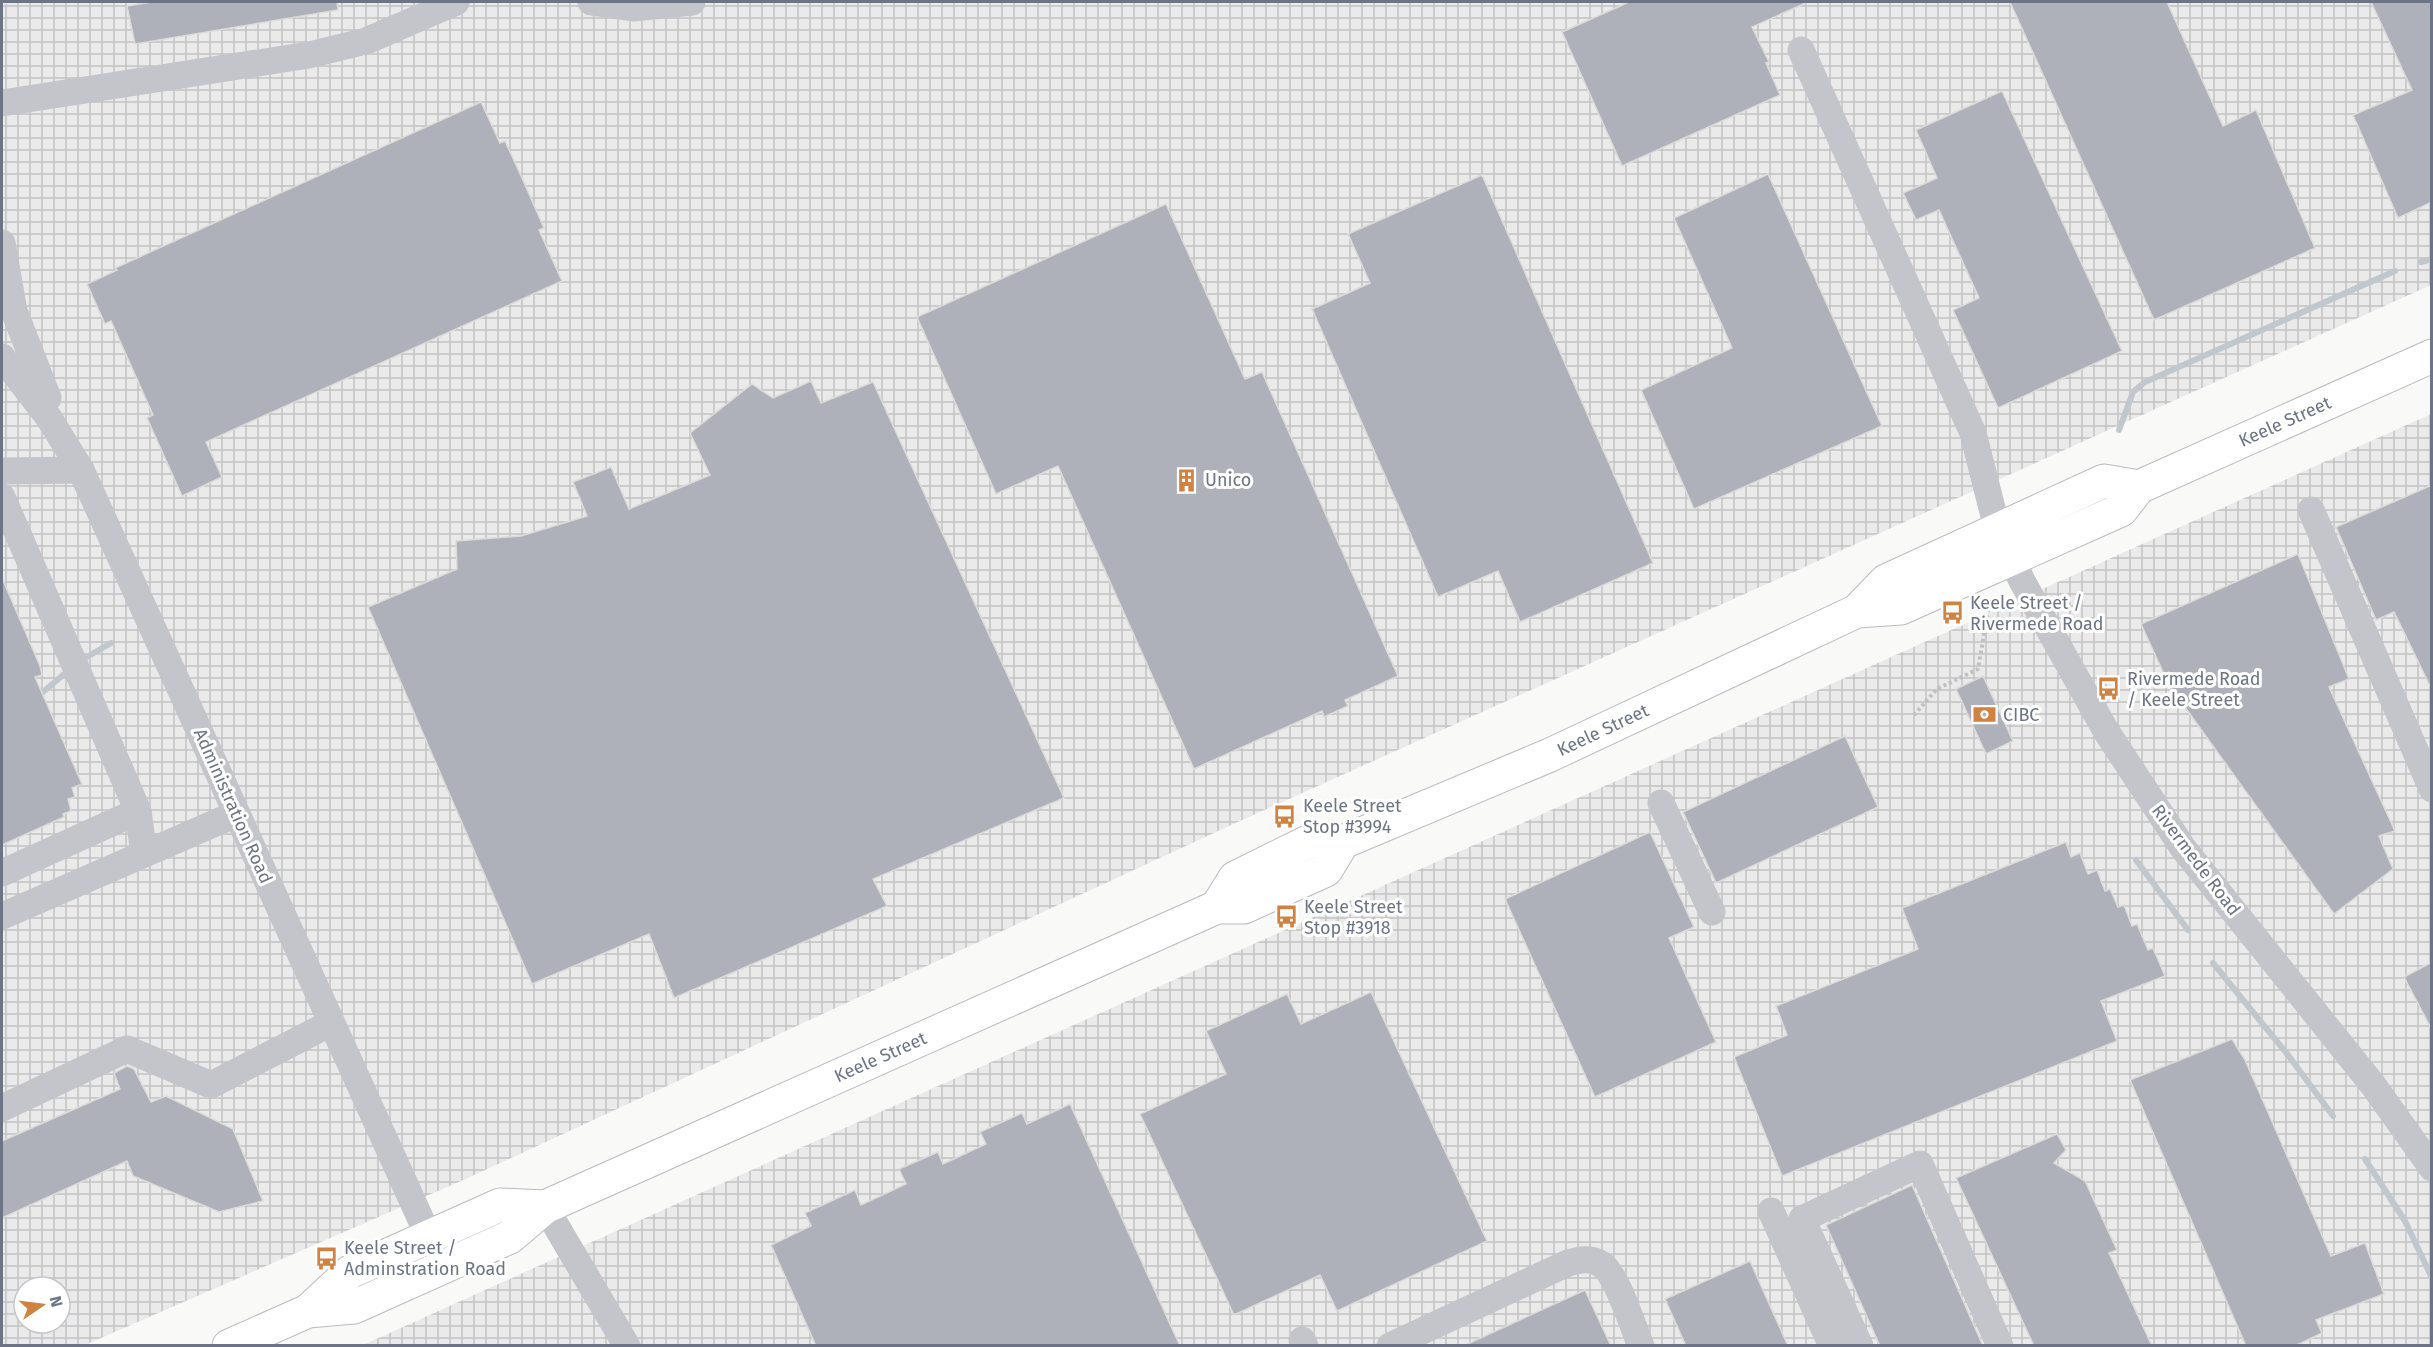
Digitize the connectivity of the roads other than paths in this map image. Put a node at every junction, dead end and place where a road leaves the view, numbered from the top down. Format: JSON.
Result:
{"nodes":[{"id":1,"x":456,"y":2,"type":"edge"},
{"id":2,"x":591,"y":2,"type":"edge"},
{"id":3,"x":692,"y":2,"type":"edge"},
{"id":4,"x":1801,"y":50,"type":"dead end"},
{"id":5,"x":2,"y":103,"type":"edge"},
{"id":6,"x":2,"y":243,"type":"edge"},
{"id":7,"x":2432,"y":356,"type":"edge"},
{"id":8,"x":2,"y":357,"type":"edge"},
{"id":9,"x":81,"y":470,"type":"junction"},
{"id":10,"x":2,"y":471,"type":"edge"},
{"id":11,"x":2,"y":497,"type":"edge"},
{"id":12,"x":2311,"y":510,"type":"dead end"},
{"id":13,"x":2004,"y":543,"type":"junction"},
{"id":14,"x":2432,"y":789,"type":"edge"},
{"id":15,"x":1661,"y":804,"type":"dead end"},
{"id":16,"x":138,"y":811,"type":"junction"},
{"id":17,"x":236,"y":814,"type":"junction"},
{"id":18,"x":144,"y":854,"type":"junction"},
{"id":19,"x":2,"y":873,"type":"edge"},
{"id":20,"x":1712,"y":912,"type":"dead end"},
{"id":21,"x":2,"y":916,"type":"edge"},
{"id":22,"x":331,"y":1023,"type":"junction"},
{"id":23,"x":2,"y":1108,"type":"edge"},
{"id":24,"x":2432,"y":1168,"type":"edge"},
{"id":25,"x":544,"y":1207,"type":"junction"},
{"id":26,"x":1771,"y":1211,"type":"dead end"},
{"id":27,"x":436,"y":1253,"type":"junction"},
{"id":28,"x":229,"y":1346,"type":"edge"},
{"id":29,"x":627,"y":1346,"type":"edge"},
{"id":30,"x":1390,"y":1346,"type":"edge"},
{"id":31,"x":1641,"y":1346,"type":"edge"},
{"id":32,"x":1832,"y":1346,"type":"edge"},
{"id":33,"x":1860,"y":1346,"type":"edge"},
{"id":34,"x":2000,"y":1346,"type":"edge"}],
"edges":[{"from":1,"to":5,"type":"street"},
{"from":2,"to":3,"type":"street"},
{"from":4,"to":13,"type":"street","name":"Rivermede Road"},
{"from":6,"to":9,"type":"street"},
{"from":7,"to":13,"type":"main road","name":"Keele Street"},
{"from":8,"to":9,"type":"street","name":"Administration Road"},
{"from":9,"to":10,"type":"street"},
{"from":9,"to":17,"type":"street","name":"Administration Road"},
{"from":11,"to":16,"type":"street"},
{"from":12,"to":14,"type":"street"},
{"from":13,"to":24,"type":"street","name":"Rivermede Road"},
{"from":13,"to":25,"type":"main road","name":"Keele Street"},
{"from":15,"to":20,"type":"street"},
{"from":16,"to":18,"type":"street"},
{"from":16,"to":19,"type":"street"},
{"from":17,"to":18,"type":"street"},
{"from":17,"to":22,"type":"street","name":"Administration Road"},
{"from":18,"to":21,"type":"street"},
{"from":22,"to":23,"type":"street"},
{"from":22,"to":27,"type":"street","name":"Administration Road"},
{"from":25,"to":27,"type":"main road","name":"Keele Street"},
{"from":25,"to":29,"type":"street"},
{"from":26,"to":32,"type":"street"},
{"from":27,"to":28,"type":"main road","name":"Keele Street"},
{"from":30,"to":31,"type":"street"},
{"from":33,"to":34,"type":"street"}]}
